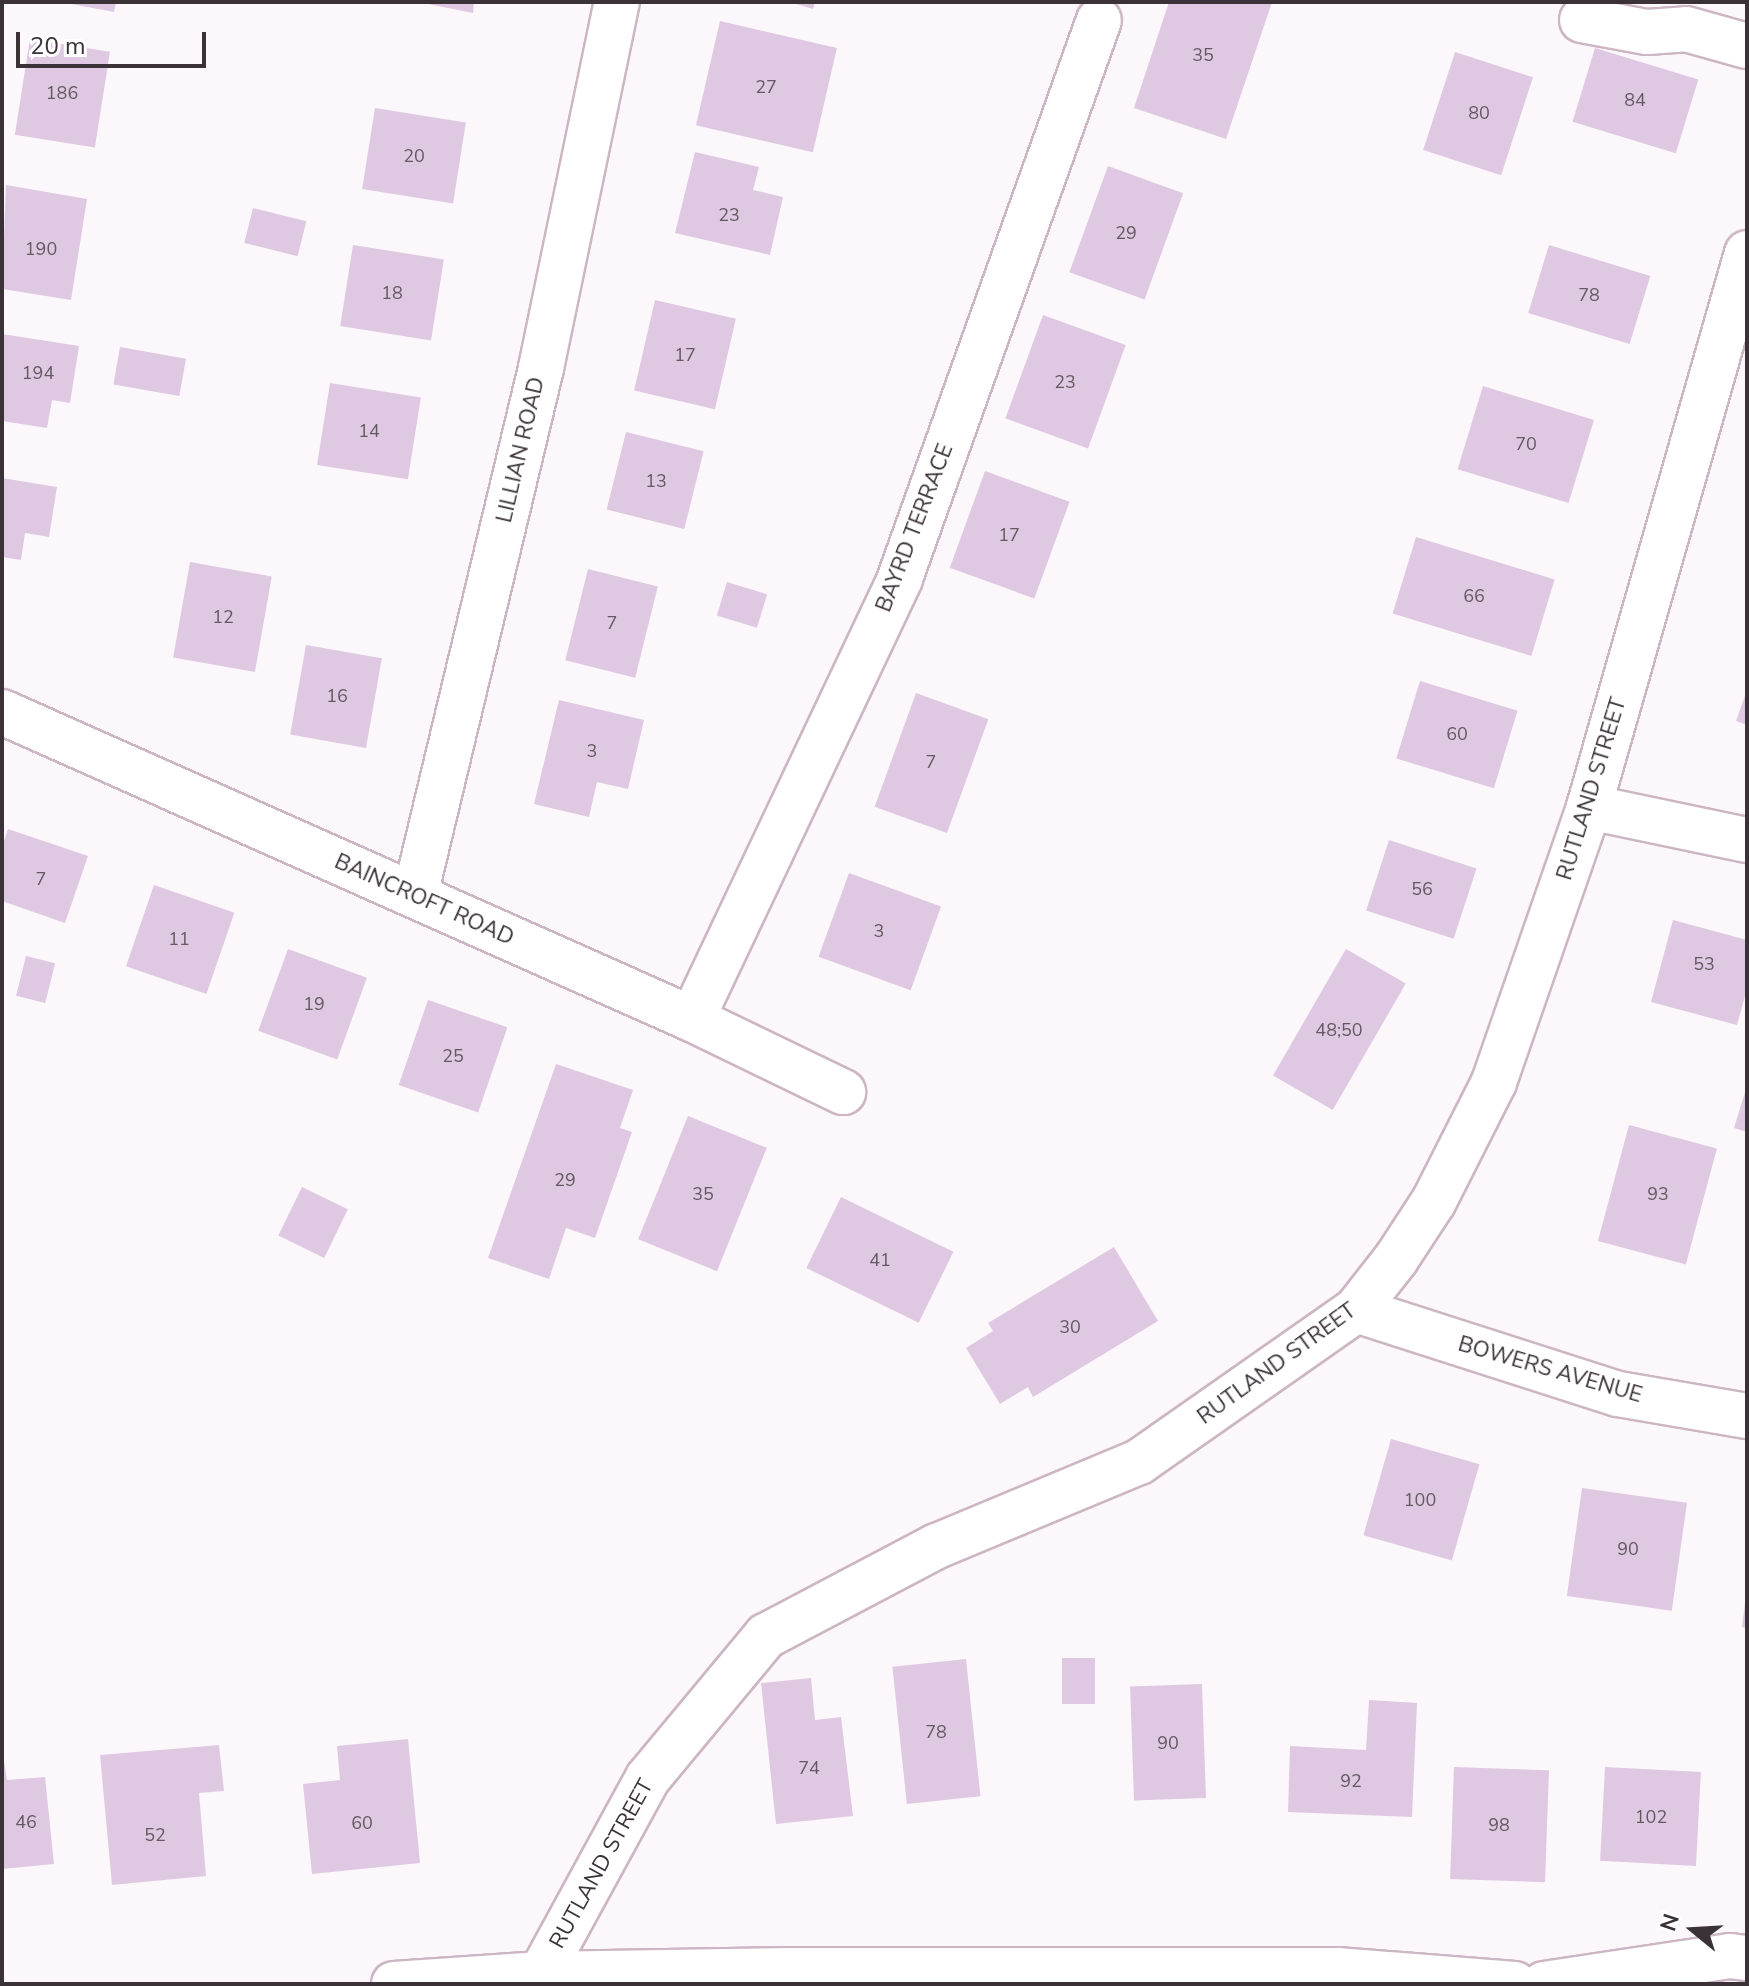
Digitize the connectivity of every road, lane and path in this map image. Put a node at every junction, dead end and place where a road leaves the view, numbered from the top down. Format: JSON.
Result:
{"nodes":[{"id":1,"x":617,"y":2,"type":"edge"},
{"id":2,"x":1689,"y":16,"type":"edge"},
{"id":3,"x":1099,"y":20,"type":"dead end"},
{"id":4,"x":1582,"y":20,"type":"dead end"},
{"id":5,"x":1747,"y":46,"type":"edge"},
{"id":6,"x":1747,"y":253,"type":"edge"},
{"id":7,"x":2,"y":712,"type":"edge"},
{"id":8,"x":1589,"y":807,"type":"junction"},
{"id":9,"x":1747,"y":840,"type":"edge"},
{"id":10,"x":415,"y":895,"type":"junction"},
{"id":11,"x":692,"y":1019,"type":"junction"},
{"id":12,"x":843,"y":1092,"type":"dead end"},
{"id":13,"x":1356,"y":1310,"type":"junction"},
{"id":14,"x":1747,"y":1416,"type":"edge"},
{"id":15,"x":1747,"y":1958,"type":"edge"},
{"id":16,"x":541,"y":1974,"type":"junction"},
{"id":17,"x":1334,"y":1977,"type":"edge"},
{"id":18,"x":394,"y":1984,"type":"edge"},
{"id":19,"x":1514,"y":1984,"type":"edge"},
{"id":20,"x":1544,"y":1984,"type":"edge"}],
"edges":[{"from":1,"to":10,"type":"street","name":"LILLIAN ROAD"},
{"from":2,"to":4,"type":"street"},
{"from":2,"to":5,"type":"street"},
{"from":3,"to":11,"type":"street","name":"BAYRD TERRACE"},
{"from":6,"to":8,"type":"street","name":"RUTLAND STREET"},
{"from":7,"to":10,"type":"street","name":"BAINCROFT ROAD"},
{"from":8,"to":9,"type":"street"},
{"from":8,"to":13,"type":"street","name":"RUTLAND STREET"},
{"from":10,"to":11,"type":"street","name":"BAINCROFT ROAD"},
{"from":11,"to":12,"type":"street","name":"BAINCROFT ROAD"},
{"from":13,"to":14,"type":"street","name":"BOWERS AVENUE"},
{"from":13,"to":16,"type":"street","name":"RUTLAND STREET"},
{"from":15,"to":20,"type":"street"},
{"from":16,"to":17,"type":"street"},
{"from":16,"to":18,"type":"street"},
{"from":17,"to":19,"type":"street"}]}
